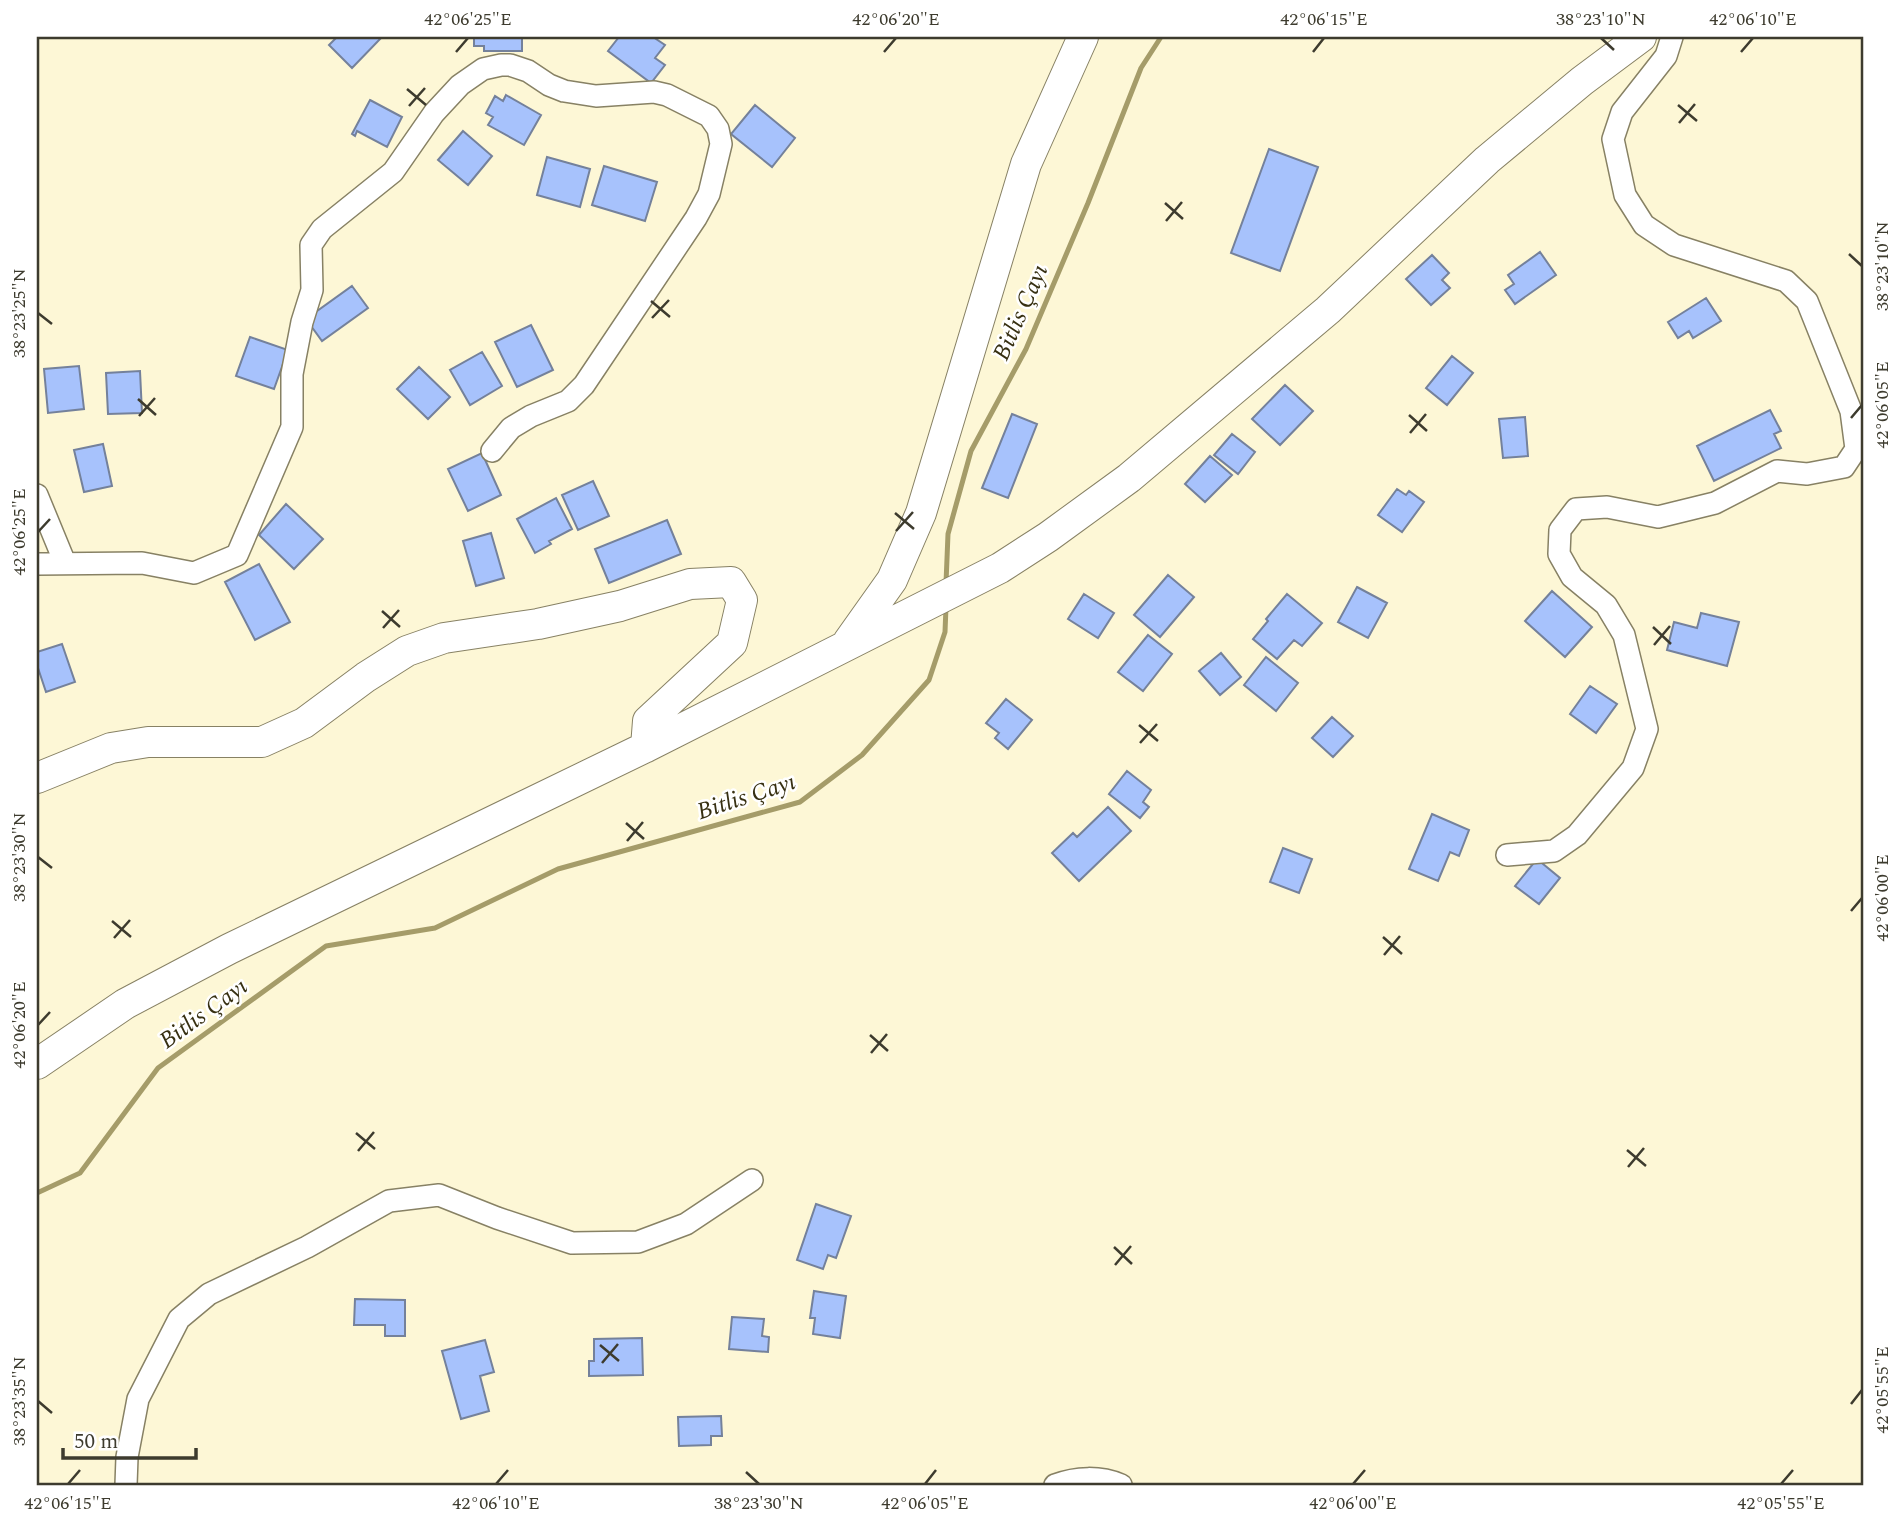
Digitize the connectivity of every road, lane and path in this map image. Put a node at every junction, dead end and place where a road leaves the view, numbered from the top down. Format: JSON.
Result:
{"nodes":[{"id":1,"x":1083,"y":37,"type":"edge"},
{"id":2,"x":1641,"y":37,"type":"edge"},
{"id":3,"x":1672,"y":37,"type":"edge"},
{"id":4,"x":492,"y":451,"type":"dead end"},
{"id":5,"x":37,"y":495,"type":"edge"},
{"id":6,"x":65,"y":563,"type":"junction"},
{"id":7,"x":37,"y":565,"type":"edge"},
{"id":8,"x":845,"y":645,"type":"junction"},
{"id":9,"x":646,"y":747,"type":"junction"},
{"id":10,"x":37,"y":778,"type":"edge"},
{"id":11,"x":1507,"y":856,"type":"dead end"},
{"id":12,"x":37,"y":1064,"type":"edge"},
{"id":13,"x":752,"y":1180,"type":"dead end"},
{"id":14,"x":126,"y":1485,"type":"edge"},
{"id":15,"x":1055,"y":1485,"type":"edge"},
{"id":16,"x":1121,"y":1485,"type":"edge"}],
"edges":[{"from":1,"to":8,"type":"main road"},
{"from":2,"to":8,"type":"main road"},
{"from":3,"to":11,"type":"street"},
{"from":4,"to":6,"type":"street"},
{"from":5,"to":6,"type":"street"},
{"from":6,"to":7,"type":"street"},
{"from":8,"to":9,"type":"main road"},
{"from":9,"to":10,"type":"main road"},
{"from":9,"to":12,"type":"main road"},
{"from":13,"to":14,"type":"street"},
{"from":15,"to":16,"type":"street"}]}
